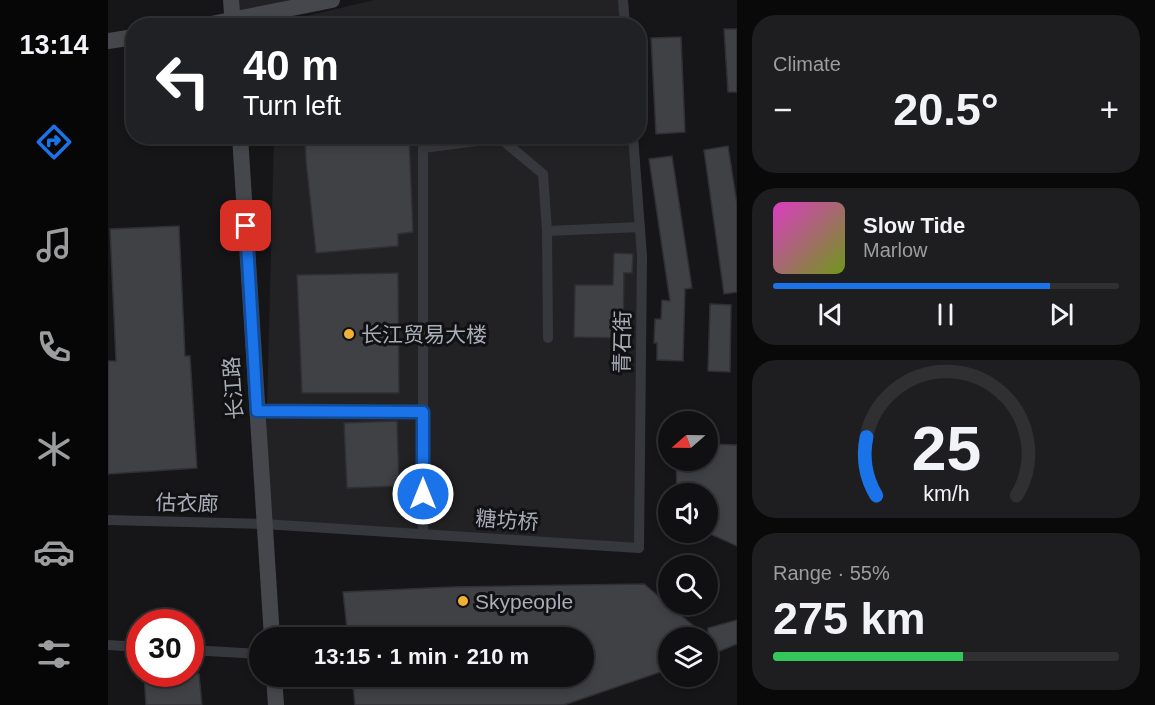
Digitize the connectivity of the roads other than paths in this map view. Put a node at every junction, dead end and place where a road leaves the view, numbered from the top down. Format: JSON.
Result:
{"nodes":[{"id":1,"x":231,"y":0,"type":"edge"},
{"id":2,"x":332,"y":0,"type":"edge"},
{"id":3,"x":623,"y":0,"type":"edge"},
{"id":4,"x":233,"y":18,"type":"edge"},
{"id":5,"x":255,"y":18,"type":"edge"},
{"id":6,"x":624,"y":18,"type":"edge"},
{"id":7,"x":126,"y":38,"type":"edge"},
{"id":8,"x":108,"y":41,"type":"edge"},
{"id":9,"x":240,"y":144,"type":"edge"},
{"id":10,"x":454,"y":144,"type":"edge"},
{"id":11,"x":507,"y":144,"type":"edge"},
{"id":12,"x":634,"y":144,"type":"edge"},
{"id":13,"x":640,"y":227,"type":"dead end"},
{"id":14,"x":548,"y":231,"type":"junction"},
{"id":15,"x":548,"y":338,"type":"dead end"},
{"id":16,"x":257,"y":411,"type":"junction"},
{"id":17,"x":423,"y":412,"type":"junction"},
{"id":18,"x":108,"y":520,"type":"edge"},
{"id":19,"x":264,"y":524,"type":"junction"},
{"id":20,"x":423,"y":534,"type":"junction"},
{"id":21,"x":639,"y":548,"type":"joint"},
{"id":22,"x":271,"y":627,"type":"edge"},
{"id":23,"x":108,"y":645,"type":"edge"},
{"id":24,"x":126,"y":646,"type":"edge"},
{"id":25,"x":204,"y":651,"type":"edge"},
{"id":26,"x":249,"y":653,"type":"edge"},
{"id":27,"x":275,"y":687,"type":"edge"},
{"id":28,"x":276,"y":705,"type":"edge"}],
"edges":[{"from":1,"to":4,"type":"main road"},
{"from":2,"to":5,"type":"main road"},
{"from":3,"to":6,"type":"street"},
{"from":7,"to":8,"type":"main road"},
{"from":9,"to":16,"type":"main road","name":"长江路"},
{"from":10,"to":17,"type":"street"},
{"from":11,"to":14,"type":"street"},
{"from":12,"to":21,"type":"street","name":"青石街"},
{"from":13,"to":14,"type":"street"},
{"from":14,"to":15,"type":"street"},
{"from":16,"to":17,"type":"street"},
{"from":16,"to":19,"type":"main road","name":"长江路"},
{"from":17,"to":20,"type":"street"},
{"from":18,"to":19,"type":"street","name":"估衣廊"},
{"from":19,"to":20,"type":"street","name":"糖坊桥"},
{"from":19,"to":22,"type":"main road","name":"长江路"},
{"from":20,"to":21,"type":"street","name":"糖坊桥"},
{"from":23,"to":24,"type":"street"},
{"from":25,"to":26,"type":"street"},
{"from":27,"to":28,"type":"main road"}]}
